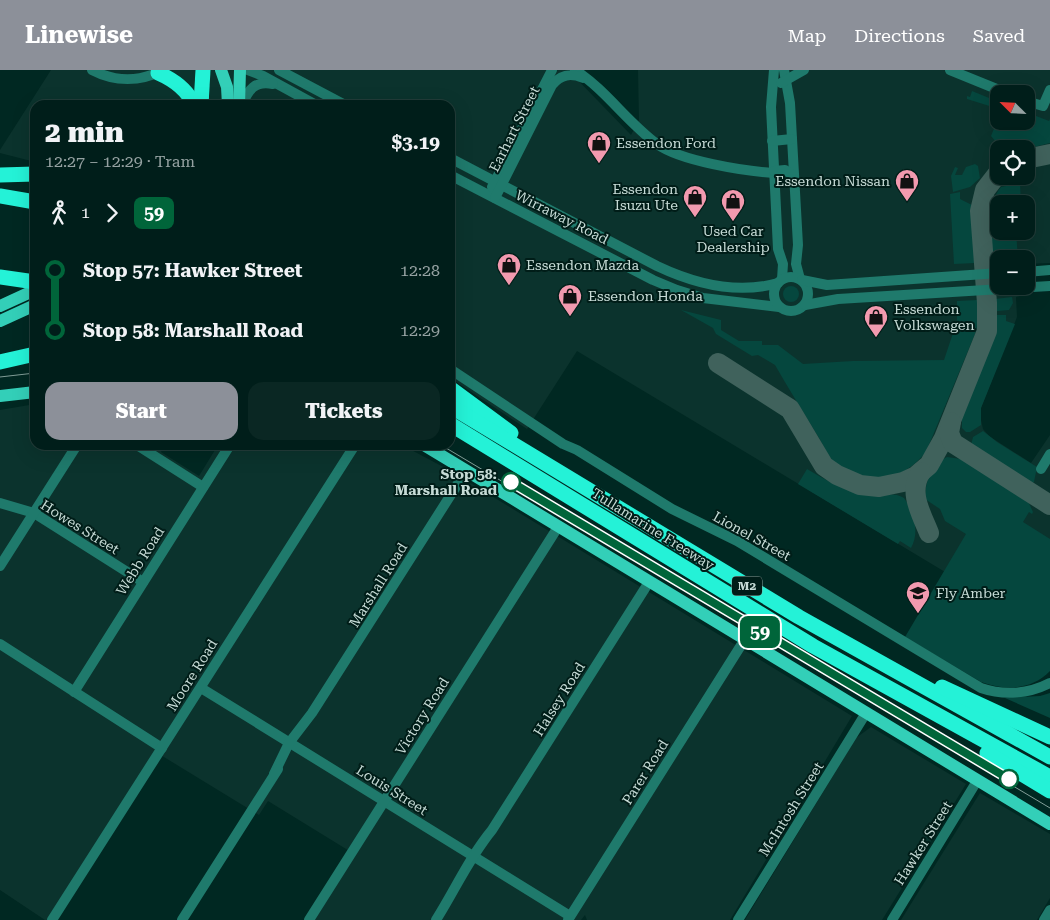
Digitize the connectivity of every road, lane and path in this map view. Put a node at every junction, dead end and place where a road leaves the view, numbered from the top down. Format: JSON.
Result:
{"nodes":[{"id":1,"x":92,"y":70,"type":"edge"},
{"id":2,"x":203,"y":70,"type":"edge"},
{"id":3,"x":220,"y":70,"type":"edge"},
{"id":4,"x":239,"y":70,"type":"edge"},
{"id":5,"x":248,"y":70,"type":"edge"},
{"id":6,"x":279,"y":70,"type":"edge"},
{"id":7,"x":552,"y":70,"type":"edge"},
{"id":8,"x":575,"y":70,"type":"edge"},
{"id":9,"x":774,"y":70,"type":"edge"},
{"id":10,"x":804,"y":70,"type":"edge"},
{"id":11,"x":950,"y":70,"type":"edge"},
{"id":12,"x":161,"y":72,"type":"edge"},
{"id":13,"x":558,"y":75,"type":"edge"},
{"id":14,"x":785,"y":75,"type":"edge"},
{"id":15,"x":590,"y":82,"type":"junction"},
{"id":16,"x":281,"y":86,"type":"junction"},
{"id":17,"x":990,"y":86,"type":"edge"},
{"id":18,"x":1050,"y":90,"type":"edge"},
{"id":19,"x":772,"y":95,"type":"junction"},
{"id":20,"x":542,"y":97,"type":"junction"},
{"id":21,"x":191,"y":100,"type":"edge"},
{"id":22,"x":201,"y":100,"type":"edge"},
{"id":23,"x":228,"y":100,"type":"edge"},
{"id":24,"x":238,"y":100,"type":"edge"},
{"id":25,"x":244,"y":100,"type":"edge"},
{"id":26,"x":307,"y":100,"type":"edge"},
{"id":27,"x":334,"y":100,"type":"edge"},
{"id":28,"x":1035,"y":104,"type":"edge"},
{"id":29,"x":792,"y":139,"type":"junction"},
{"id":30,"x":772,"y":141,"type":"junction"},
{"id":31,"x":455,"y":161,"type":"edge"},
{"id":32,"x":774,"y":172,"type":"junction"},
{"id":33,"x":30,"y":174,"type":"edge"},
{"id":34,"x":0,"y":175,"type":"edge"},
{"id":35,"x":794,"y":176,"type":"junction"},
{"id":36,"x":455,"y":178,"type":"edge"},
{"id":37,"x":498,"y":183,"type":"junction"},
{"id":38,"x":0,"y":196,"type":"edge"},
{"id":39,"x":491,"y":196,"type":"junction"},
{"id":40,"x":30,"y":201,"type":"edge"},
{"id":41,"x":647,"y":260,"type":"junction"},
{"id":42,"x":1050,"y":270,"type":"edge"},
{"id":43,"x":1035,"y":271,"type":"edge"},
{"id":44,"x":640,"y":273,"type":"junction"},
{"id":45,"x":990,"y":274,"type":"edge"},
{"id":46,"x":0,"y":277,"type":"edge"},
{"id":47,"x":937,"y":278,"type":"junction"},
{"id":48,"x":801,"y":280,"type":"junction"},
{"id":49,"x":780,"y":281,"type":"junction"},
{"id":50,"x":1050,"y":286,"type":"edge"},
{"id":51,"x":30,"y":287,"type":"edge"},
{"id":52,"x":30,"y":290,"type":"edge"},
{"id":53,"x":938,"y":292,"type":"junction"},
{"id":54,"x":805,"y":305,"type":"junction"},
{"id":55,"x":0,"y":306,"type":"edge"},
{"id":56,"x":30,"y":307,"type":"edge"},
{"id":57,"x":779,"y":307,"type":"junction"},
{"id":58,"x":0,"y":321,"type":"edge"},
{"id":59,"x":30,"y":355,"type":"edge"},
{"id":60,"x":0,"y":362,"type":"edge"},
{"id":61,"x":455,"y":372,"type":"edge"},
{"id":62,"x":455,"y":392,"type":"edge"},
{"id":63,"x":30,"y":393,"type":"edge"},
{"id":64,"x":0,"y":396,"type":"edge"},
{"id":65,"x":455,"y":409,"type":"edge"},
{"id":66,"x":455,"y":427,"type":"edge"},
{"id":67,"x":75,"y":450,"type":"edge"},
{"id":68,"x":145,"y":450,"type":"edge"},
{"id":69,"x":227,"y":450,"type":"edge"},
{"id":70,"x":352,"y":450,"type":"edge"},
{"id":71,"x":432,"y":450,"type":"edge"},
{"id":72,"x":1050,"y":454,"type":"edge"},
{"id":73,"x":1041,"y":469,"type":"dead end"},
{"id":74,"x":466,"y":471,"type":"junction"},
{"id":75,"x":203,"y":487,"type":"junction"},
{"id":76,"x":0,"y":503,"type":"edge"},
{"id":77,"x":34,"y":513,"type":"junction"},
{"id":78,"x":630,"y":514,"type":"junction"},
{"id":79,"x":558,"y":526,"type":"junction"},
{"id":80,"x":0,"y":566,"type":"edge"},
{"id":81,"x":143,"y":582,"type":"junction"},
{"id":82,"x":649,"y":582,"type":"junction"},
{"id":83,"x":821,"y":630,"type":"junction"},
{"id":84,"x":745,"y":639,"type":"junction"},
{"id":85,"x":0,"y":644,"type":"edge"},
{"id":86,"x":813,"y":646,"type":"junction"},
{"id":87,"x":1050,"y":683,"type":"edge"},
{"id":88,"x":201,"y":688,"type":"junction"},
{"id":89,"x":74,"y":692,"type":"junction"},
{"id":90,"x":866,"y":713,"type":"junction"},
{"id":91,"x":1050,"y":737,"type":"edge"},
{"id":92,"x":292,"y":745,"type":"junction"},
{"id":93,"x":162,"y":748,"type":"junction"},
{"id":94,"x":1050,"y":757,"type":"edge"},
{"id":95,"x":1050,"y":777,"type":"edge"},
{"id":96,"x":977,"y":781,"type":"junction"},
{"id":97,"x":1050,"y":791,"type":"edge"},
{"id":98,"x":384,"y":801,"type":"junction"},
{"id":99,"x":1050,"y":824,"type":"edge"},
{"id":100,"x":475,"y":857,"type":"junction"},
{"id":101,"x":1050,"y":910,"type":"edge"},
{"id":102,"x":569,"y":918,"type":"edge"},
{"id":103,"x":52,"y":920,"type":"edge"},
{"id":104,"x":182,"y":920,"type":"edge"},
{"id":105,"x":309,"y":920,"type":"edge"},
{"id":106,"x":436,"y":920,"type":"edge"},
{"id":107,"x":738,"y":920,"type":"edge"},
{"id":108,"x":892,"y":920,"type":"edge"},
{"id":109,"x":1044,"y":920,"type":"edge"}],
"edges":[{"from":1,"to":12,"type":"street"},
{"from":2,"to":22,"type":"highway"},
{"from":3,"to":4,"type":"main road"},
{"from":3,"to":23,"type":"main road"},
{"from":4,"to":24,"type":"main road"},
{"from":5,"to":16,"type":"street"},
{"from":6,"to":27,"type":"street"},
{"from":7,"to":20,"type":"street","name":"Earhart Street"},
{"from":8,"to":15,"type":"street","name":"Earhart Street"},
{"from":9,"to":19,"type":"street"},
{"from":10,"to":14,"type":"street"},
{"from":11,"to":17,"type":"street"},
{"from":12,"to":21,"type":"highway"},
{"from":13,"to":15,"type":"street","name":"Earhart Street"},
{"from":13,"to":20,"type":"street","name":"Earhart Street"},
{"from":14,"to":19,"type":"street"},
{"from":14,"to":29,"type":"street"},
{"from":15,"to":32,"type":"street","name":"Earhart Street"},
{"from":16,"to":25,"type":"street"},
{"from":16,"to":26,"type":"street"},
{"from":18,"to":28,"type":"street"},
{"from":19,"to":30,"type":"street"},
{"from":20,"to":37,"type":"street","name":"Earhart Street"},
{"from":29,"to":30,"type":"street"},
{"from":29,"to":35,"type":"street"},
{"from":30,"to":32,"type":"street"},
{"from":31,"to":37,"type":"street","name":"Wirraway Road"},
{"from":32,"to":35,"type":"street","name":"Earhart Street"},
{"from":32,"to":49,"type":"street"},
{"from":33,"to":34,"type":"highway"},
{"from":35,"to":48,"type":"street"},
{"from":36,"to":39,"type":"street","name":"Wirraway Road"},
{"from":37,"to":39,"type":"street","name":"Earhart Street"},
{"from":37,"to":41,"type":"street","name":"Wirraway Road"},
{"from":38,"to":40,"type":"highway"},
{"from":39,"to":44,"type":"street","name":"Wirraway Road"},
{"from":41,"to":44,"type":"street"},
{"from":41,"to":49,"type":"street","name":"Wirraway Road"},
{"from":42,"to":43,"type":"street"},
{"from":44,"to":57,"type":"street","name":"Wirraway Road"},
{"from":45,"to":47,"type":"street"},
{"from":46,"to":51,"type":"highway"},
{"from":47,"to":48,"type":"street"},
{"from":47,"to":53,"type":"street"},
{"from":48,"to":49,"type":"street"},
{"from":48,"to":54,"type":"street"},
{"from":49,"to":57,"type":"street"},
{"from":50,"to":53,"type":"street"},
{"from":52,"to":55,"type":"main road"},
{"from":53,"to":54,"type":"street"},
{"from":54,"to":57,"type":"street"},
{"from":56,"to":58,"type":"main road"},
{"from":59,"to":60,"type":"highway"},
{"from":61,"to":87,"type":"street","name":"Lionel Street"},
{"from":62,"to":78,"type":"highway"},
{"from":63,"to":64,"type":"main road"},
{"from":65,"to":78,"type":"highway","name":"Tullamarine Freeway","number":"M2"},
{"from":66,"to":86,"type":"highway","name":"Tullamarine Freeway","number":"M2"},
{"from":67,"to":77,"type":"street"},
{"from":68,"to":75,"type":"street"},
{"from":69,"to":75,"type":"street","name":"Webb Road"},
{"from":70,"to":88,"type":"street","name":"Moore Road"},
{"from":71,"to":74,"type":"main road"},
{"from":72,"to":73,"type":"street"},
{"from":74,"to":79,"type":"main road"},
{"from":74,"to":92,"type":"street","name":"Marshall Road"},
{"from":75,"to":81,"type":"street","name":"Webb Road"},
{"from":76,"to":77,"type":"street","name":"Howes Street"},
{"from":77,"to":80,"type":"street"},
{"from":77,"to":81,"type":"street","name":"Howes Street"},
{"from":78,"to":83,"type":"highway","name":"Tullamarine Freeway","number":"M2"},
{"from":79,"to":82,"type":"main road"},
{"from":79,"to":98,"type":"street","name":"Victory Road"},
{"from":81,"to":89,"type":"street","name":"Webb Road"},
{"from":82,"to":84,"type":"main road"},
{"from":82,"to":100,"type":"street","name":"Halsey Road"},
{"from":83,"to":91,"type":"highway"},
{"from":83,"to":94,"type":"highway","name":"Tullamarine Freeway","number":"M2"},
{"from":84,"to":90,"type":"main road"},
{"from":84,"to":102,"type":"street","name":"Parer Road"},
{"from":85,"to":89,"type":"street"},
{"from":86,"to":95,"type":"highway","name":"Tullamarine Freeway","number":"M2"},
{"from":86,"to":97,"type":"highway"},
{"from":88,"to":92,"type":"street","name":"Louis Street"},
{"from":88,"to":93,"type":"street","name":"Moore Road"},
{"from":89,"to":93,"type":"street"},
{"from":90,"to":96,"type":"main road"},
{"from":90,"to":107,"type":"street","name":"McIntosh Street"},
{"from":92,"to":98,"type":"street","name":"Louis Street"},
{"from":92,"to":104,"type":"street","name":"Marshall Road"},
{"from":93,"to":103,"type":"street","name":"Moore Road"},
{"from":96,"to":99,"type":"main road"},
{"from":96,"to":108,"type":"street","name":"Hawker Street"},
{"from":98,"to":100,"type":"street","name":"Louis Street"},
{"from":98,"to":105,"type":"street","name":"Victory Road"},
{"from":100,"to":102,"type":"street","name":"Louis Street"},
{"from":100,"to":106,"type":"street","name":"Halsey Road"},
{"from":101,"to":109,"type":"street"}]}
